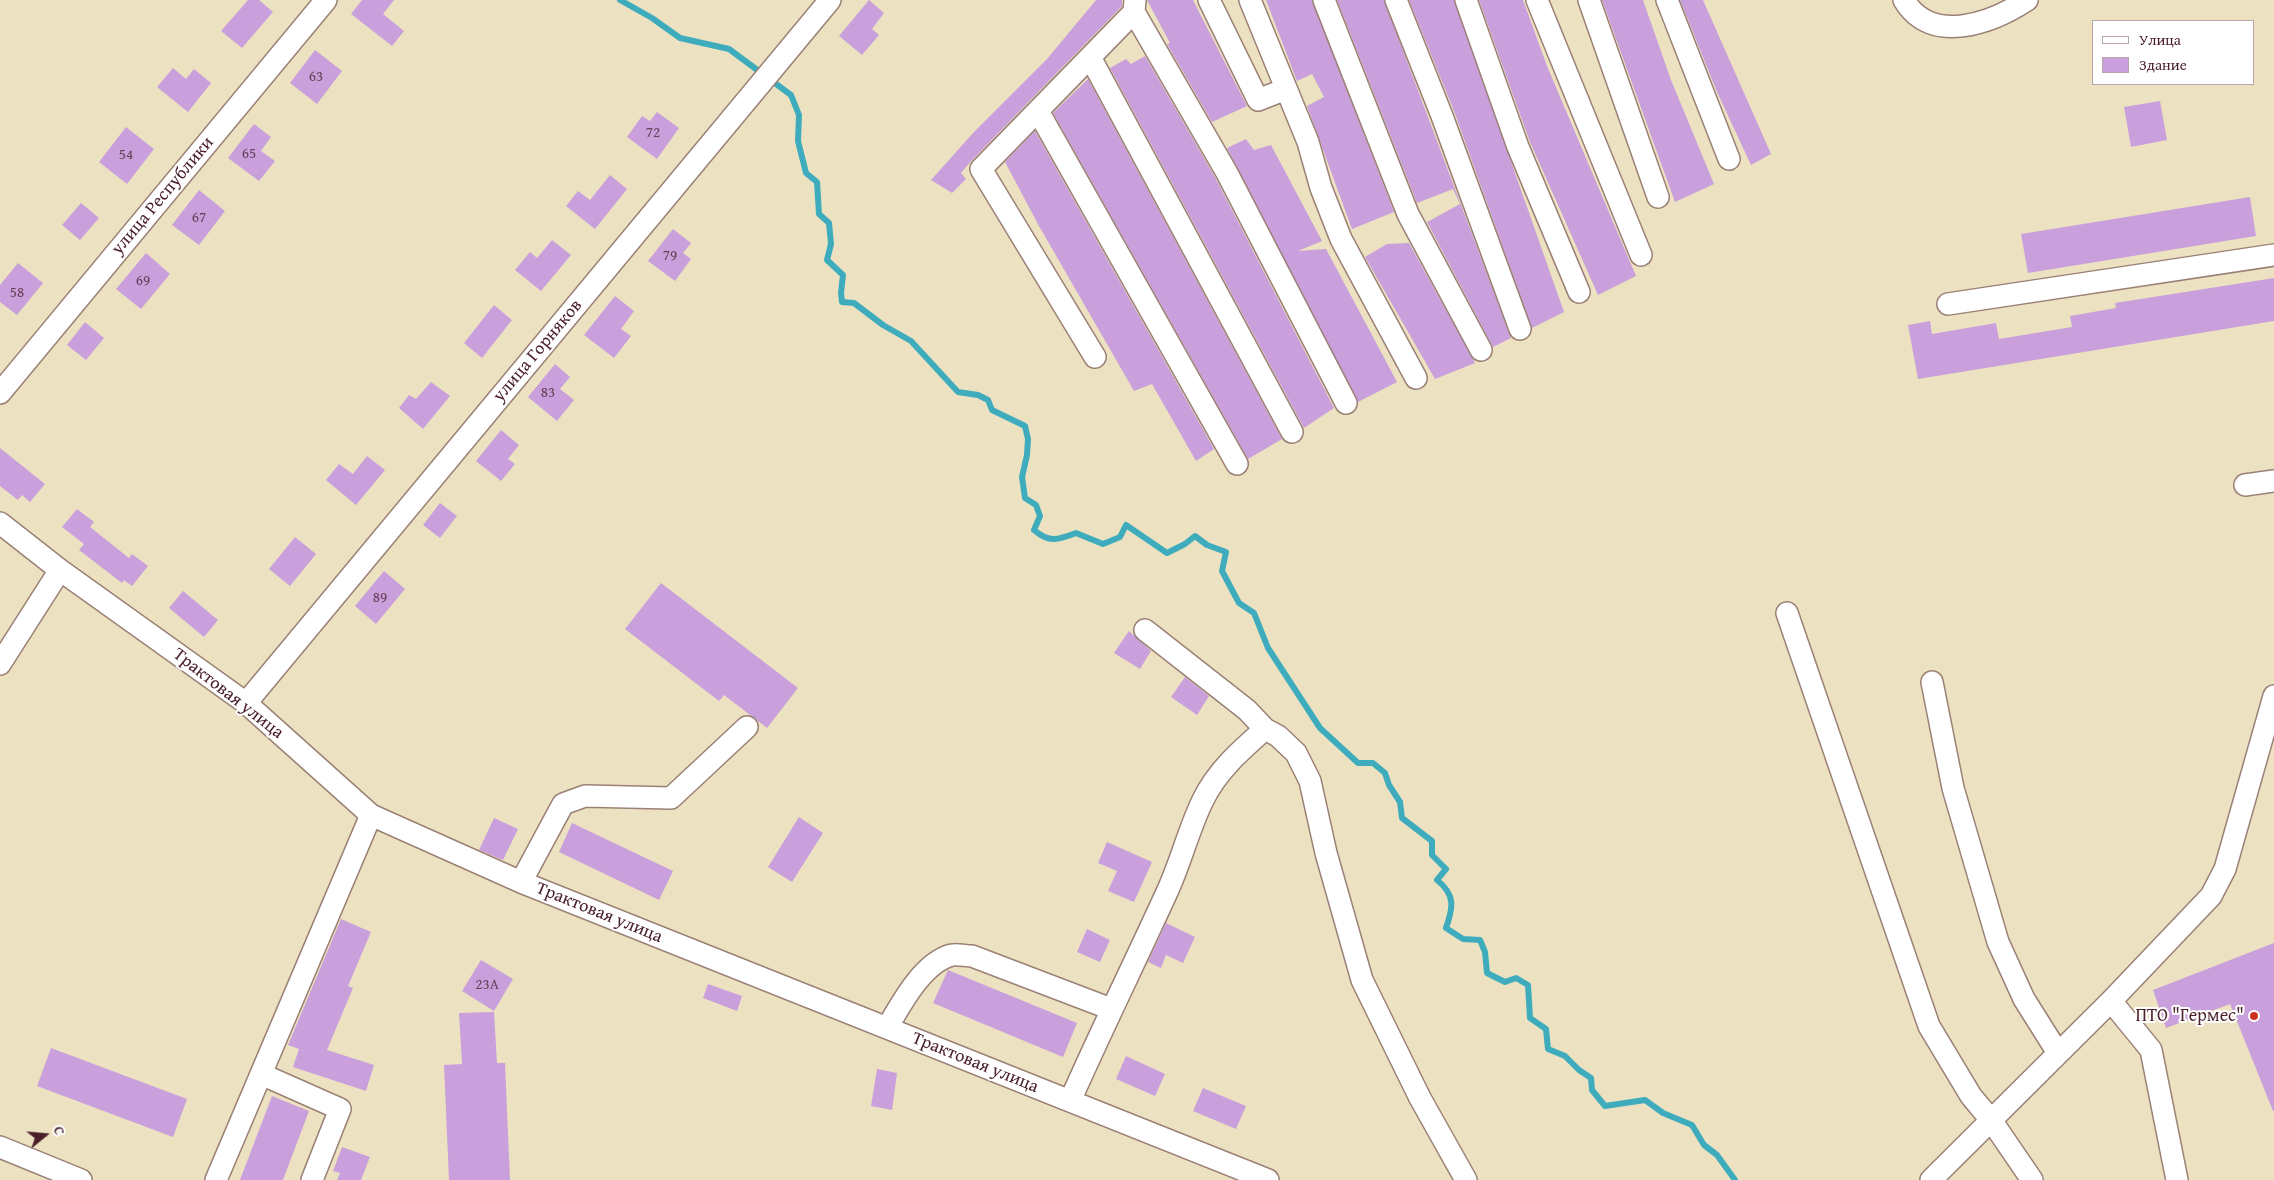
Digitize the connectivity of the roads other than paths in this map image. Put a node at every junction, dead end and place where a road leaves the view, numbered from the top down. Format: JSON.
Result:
{"nodes":[{"id":1,"x":326,"y":0,"type":"edge"},
{"id":2,"x":830,"y":0,"type":"edge"},
{"id":3,"x":1209,"y":0,"type":"edge"},
{"id":4,"x":1250,"y":0,"type":"edge"},
{"id":5,"x":1324,"y":0,"type":"edge"},
{"id":6,"x":1396,"y":0,"type":"edge"},
{"id":7,"x":1466,"y":0,"type":"edge"},
{"id":8,"x":1537,"y":0,"type":"edge"},
{"id":9,"x":1589,"y":0,"type":"edge"},
{"id":10,"x":1667,"y":0,"type":"edge"},
{"id":11,"x":1904,"y":0,"type":"edge"},
{"id":12,"x":2014,"y":4,"type":"edge"},
{"id":13,"x":1135,"y":6,"type":"edge"},
{"id":14,"x":1090,"y":57,"type":"junction"},
{"id":15,"x":1286,"y":89,"type":"junction"},
{"id":16,"x":1038,"y":111,"type":"junction"},
{"id":17,"x":1729,"y":159,"type":"dead end"},
{"id":18,"x":1658,"y":197,"type":"dead end"},
{"id":19,"x":1641,"y":255,"type":"dead end"},
{"id":20,"x":2274,"y":255,"type":"edge"},
{"id":21,"x":1579,"y":292,"type":"dead end"},
{"id":22,"x":1948,"y":304,"type":"dead end"},
{"id":23,"x":1520,"y":329,"type":"dead end"},
{"id":24,"x":1481,"y":350,"type":"dead end"},
{"id":25,"x":1096,"y":356,"type":"dead end"},
{"id":26,"x":1416,"y":378,"type":"dead end"},
{"id":27,"x":0,"y":393,"type":"edge"},
{"id":28,"x":1346,"y":403,"type":"dead end"},
{"id":29,"x":1292,"y":432,"type":"dead end"},
{"id":30,"x":1237,"y":464,"type":"dead end"},
{"id":31,"x":2274,"y":481,"type":"edge"},
{"id":32,"x":2244,"y":485,"type":"dead end"},
{"id":33,"x":0,"y":523,"type":"edge"},
{"id":34,"x":60,"y":570,"type":"junction"},
{"id":35,"x":1787,"y":614,"type":"dead end"},
{"id":36,"x":1145,"y":630,"type":"dead end"},
{"id":37,"x":0,"y":664,"type":"edge"},
{"id":38,"x":1932,"y":682,"type":"dead end"},
{"id":39,"x":2274,"y":696,"type":"edge"},
{"id":40,"x":246,"y":703,"type":"junction"},
{"id":41,"x":747,"y":727,"type":"dead end"},
{"id":42,"x":1265,"y":729,"type":"junction"},
{"id":43,"x":371,"y":815,"type":"junction"},
{"id":44,"x":520,"y":882,"type":"junction"},
{"id":45,"x":2111,"y":1001,"type":"junction"},
{"id":46,"x":1111,"y":1009,"type":"junction"},
{"id":47,"x":887,"y":1028,"type":"junction"},
{"id":48,"x":2058,"y":1054,"type":"junction"},
{"id":49,"x":261,"y":1074,"type":"junction"},
{"id":50,"x":1070,"y":1101,"type":"junction"},
{"id":51,"x":1991,"y":1120,"type":"junction"},
{"id":52,"x":0,"y":1146,"type":"edge"},
{"id":53,"x":80,"y":1180,"type":"edge"},
{"id":54,"x":216,"y":1180,"type":"edge"},
{"id":55,"x":312,"y":1180,"type":"edge"},
{"id":56,"x":1268,"y":1180,"type":"edge"},
{"id":57,"x":1466,"y":1180,"type":"edge"},
{"id":58,"x":1931,"y":1180,"type":"edge"},
{"id":59,"x":2032,"y":1180,"type":"edge"},
{"id":60,"x":2177,"y":1180,"type":"edge"}],
"edges":[{"from":1,"to":27,"type":"street","name":"улица Республики"},
{"from":2,"to":40,"type":"street","name":"улица Горняков"},
{"from":3,"to":15,"type":"street"},
{"from":4,"to":15,"type":"street"},
{"from":5,"to":24,"type":"street"},
{"from":6,"to":23,"type":"street"},
{"from":7,"to":21,"type":"street"},
{"from":8,"to":19,"type":"street"},
{"from":9,"to":18,"type":"street"},
{"from":10,"to":17,"type":"street"},
{"from":11,"to":12,"type":"street"},
{"from":13,"to":14,"type":"street"},
{"from":13,"to":28,"type":"street"},
{"from":14,"to":16,"type":"street"},
{"from":14,"to":29,"type":"street"},
{"from":15,"to":26,"type":"street"},
{"from":16,"to":25,"type":"street"},
{"from":16,"to":30,"type":"street"},
{"from":20,"to":22,"type":"street"},
{"from":31,"to":32,"type":"street"},
{"from":33,"to":34,"type":"street","name":"Трактовая улица"},
{"from":34,"to":37,"type":"street"},
{"from":34,"to":40,"type":"street","name":"Трактовая улица"},
{"from":35,"to":51,"type":"street"},
{"from":36,"to":42,"type":"street"},
{"from":38,"to":48,"type":"street"},
{"from":39,"to":45,"type":"street"},
{"from":40,"to":43,"type":"street","name":"Трактовая улица"},
{"from":41,"to":44,"type":"street"},
{"from":42,"to":46,"type":"street"},
{"from":42,"to":57,"type":"street"},
{"from":43,"to":44,"type":"street","name":"Трактовая улица"},
{"from":43,"to":49,"type":"street"},
{"from":44,"to":47,"type":"street","name":"Трактовая улица"},
{"from":45,"to":48,"type":"street"},
{"from":45,"to":60,"type":"street"},
{"from":46,"to":47,"type":"street"},
{"from":46,"to":50,"type":"street"},
{"from":47,"to":50,"type":"street","name":"Трактовая улица"},
{"from":48,"to":51,"type":"street"},
{"from":49,"to":54,"type":"street"},
{"from":49,"to":55,"type":"street"},
{"from":50,"to":56,"type":"street","name":"Трактовая улица"},
{"from":51,"to":58,"type":"street"},
{"from":51,"to":59,"type":"street"},
{"from":52,"to":53,"type":"street"}]}
